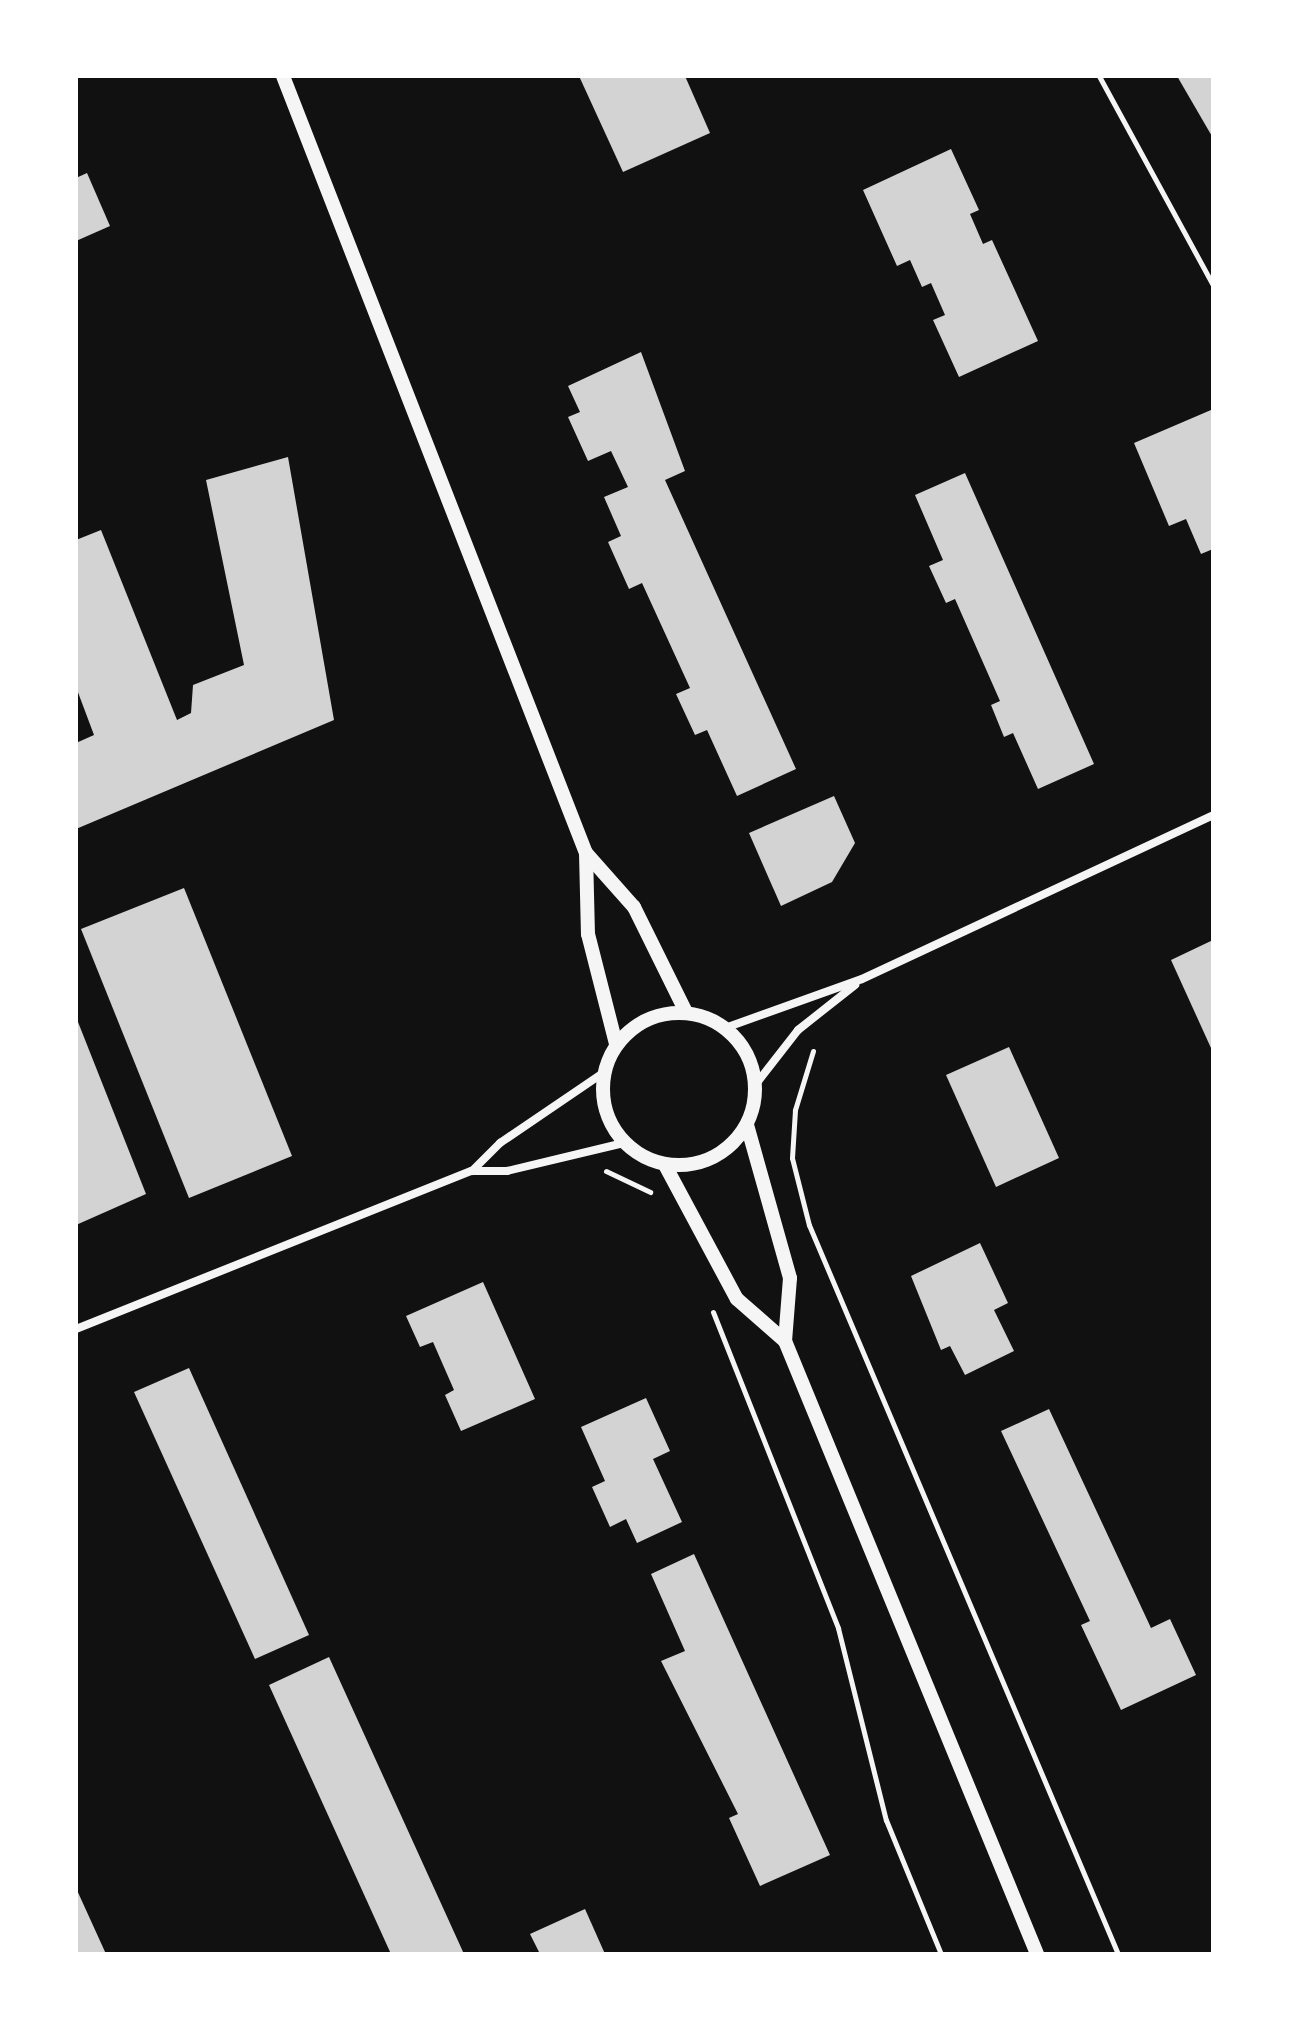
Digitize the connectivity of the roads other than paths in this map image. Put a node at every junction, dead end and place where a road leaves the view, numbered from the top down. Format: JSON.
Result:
{"nodes":[{"id":1,"x":283,"y":76,"type":"edge"},
{"id":2,"x":1213,"y":815,"type":"edge"},
{"id":3,"x":586,"y":853,"type":"junction"},
{"id":4,"x":862,"y":979,"type":"junction"},
{"id":5,"x":686,"y":1012,"type":"junction"},
{"id":6,"x":725,"y":1028,"type":"junction"},
{"id":7,"x":616,"y":1044,"type":"junction"},
{"id":8,"x":603,"y":1073,"type":"junction"},
{"id":9,"x":756,"y":1084,"type":"junction"},
{"id":10,"x":747,"y":1125,"type":"junction"},
{"id":11,"x":624,"y":1143,"type":"junction"},
{"id":12,"x":665,"y":1165,"type":"junction"},
{"id":13,"x":472,"y":1171,"type":"junction"},
{"id":14,"x":76,"y":1329,"type":"edge"},
{"id":15,"x":785,"y":1341,"type":"junction"},
{"id":16,"x":1037,"y":1954,"type":"edge"}],
"edges":[{"from":1,"to":3,"type":"street"},
{"from":2,"to":4,"type":"street"},
{"from":3,"to":5,"type":"street"},
{"from":3,"to":7,"type":"street"},
{"from":4,"to":6,"type":"street"},
{"from":4,"to":9,"type":"street"},
{"from":5,"to":6,"type":"street"},
{"from":5,"to":7,"type":"street"},
{"from":6,"to":9,"type":"street"},
{"from":7,"to":8,"type":"street"},
{"from":8,"to":11,"type":"street"},
{"from":8,"to":13,"type":"street"},
{"from":9,"to":10,"type":"street"},
{"from":10,"to":12,"type":"street"},
{"from":10,"to":15,"type":"street"},
{"from":11,"to":12,"type":"street"},
{"from":11,"to":13,"type":"street"},
{"from":12,"to":15,"type":"street"},
{"from":13,"to":14,"type":"street"},
{"from":15,"to":16,"type":"street"}]}
